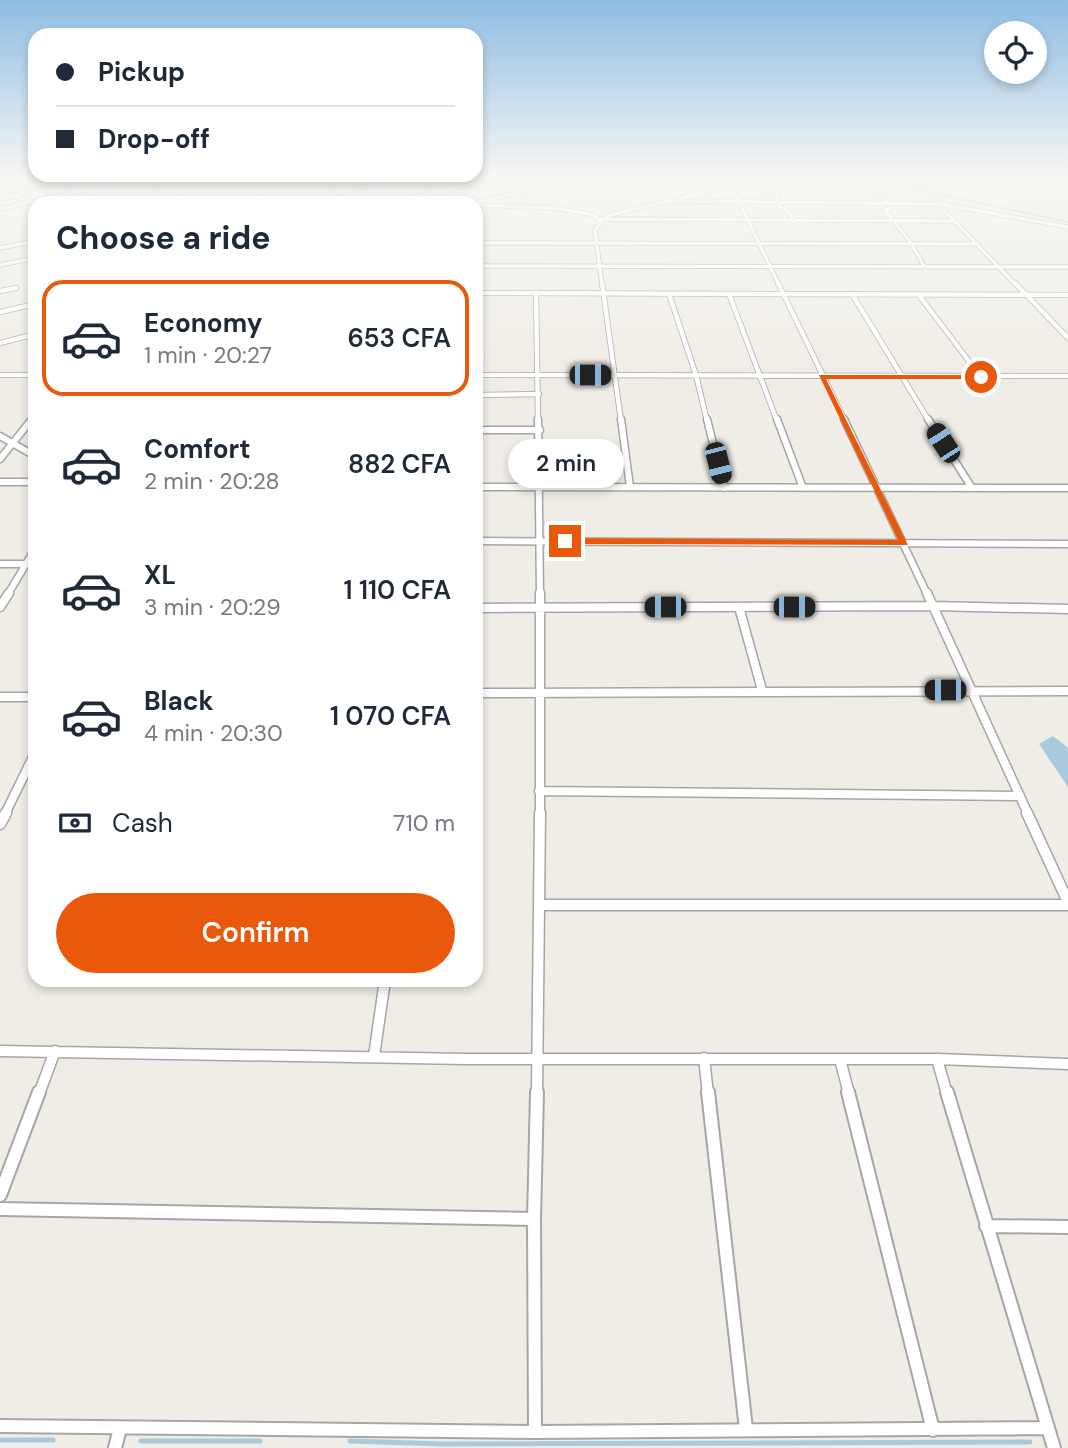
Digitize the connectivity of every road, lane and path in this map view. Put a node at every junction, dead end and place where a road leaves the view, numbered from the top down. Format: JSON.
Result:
{"nodes":[{"id":1,"x":978,"y":244,"type":"edge"},
{"id":2,"x":597,"y":245,"type":"edge"},
{"id":3,"x":760,"y":245,"type":"edge"},
{"id":4,"x":912,"y":245,"type":"edge"},
{"id":5,"x":5,"y":258,"type":"dead end"},
{"id":6,"x":28,"y":259,"type":"edge"},
{"id":7,"x":10,"y":263,"type":"junction"},
{"id":8,"x":0,"y":265,"type":"edge"},
{"id":9,"x":483,"y":266,"type":"edge"},
{"id":10,"x":772,"y":266,"type":"junction"},
{"id":11,"x":924,"y":266,"type":"junction"},
{"id":12,"x":599,"y":267,"type":"junction"},
{"id":13,"x":999,"y":267,"type":"junction"},
{"id":14,"x":1068,"y":267,"type":"edge"},
{"id":15,"x":16,"y":288,"type":"dead end"},
{"id":16,"x":0,"y":291,"type":"edge"},
{"id":17,"x":483,"y":293,"type":"edge"},
{"id":18,"x":536,"y":293,"type":"junction"},
{"id":19,"x":604,"y":294,"type":"junction"},
{"id":20,"x":669,"y":294,"type":"junction"},
{"id":21,"x":729,"y":294,"type":"junction"},
{"id":22,"x":784,"y":294,"type":"junction"},
{"id":23,"x":852,"y":294,"type":"junction"},
{"id":24,"x":918,"y":294,"type":"junction"},
{"id":25,"x":1027,"y":295,"type":"junction"},
{"id":26,"x":1068,"y":295,"type":"edge"},
{"id":27,"x":28,"y":306,"type":"edge"},
{"id":28,"x":0,"y":312,"type":"edge"},
{"id":29,"x":28,"y":336,"type":"edge"},
{"id":30,"x":1068,"y":338,"type":"edge"},
{"id":31,"x":0,"y":343,"type":"edge"},
{"id":32,"x":0,"y":375,"type":"edge"},
{"id":33,"x":28,"y":375,"type":"edge"},
{"id":34,"x":483,"y":375,"type":"edge"},
{"id":35,"x":538,"y":375,"type":"junction"},
{"id":36,"x":616,"y":375,"type":"junction"},
{"id":37,"x":696,"y":375,"type":"junction"},
{"id":38,"x":759,"y":376,"type":"junction"},
{"id":39,"x":822,"y":376,"type":"junction"},
{"id":40,"x":900,"y":376,"type":"junction"},
{"id":41,"x":1068,"y":376,"type":"edge"},
{"id":42,"x":981,"y":377,"type":"junction"},
{"id":43,"x":483,"y":394,"type":"edge"},
{"id":44,"x":539,"y":394,"type":"junction"},
{"id":45,"x":28,"y":425,"type":"edge"},
{"id":46,"x":483,"y":430,"type":"edge"},
{"id":47,"x":540,"y":430,"type":"junction"},
{"id":48,"x":0,"y":436,"type":"edge"},
{"id":49,"x":14,"y":443,"type":"junction"},
{"id":50,"x":28,"y":452,"type":"edge"},
{"id":51,"x":0,"y":459,"type":"edge"},
{"id":52,"x":0,"y":482,"type":"edge"},
{"id":53,"x":28,"y":482,"type":"edge"},
{"id":54,"x":483,"y":487,"type":"edge"},
{"id":55,"x":540,"y":487,"type":"junction"},
{"id":56,"x":630,"y":487,"type":"junction"},
{"id":57,"x":724,"y":488,"type":"junction"},
{"id":58,"x":803,"y":488,"type":"junction"},
{"id":59,"x":878,"y":488,"type":"junction"},
{"id":60,"x":972,"y":488,"type":"junction"},
{"id":61,"x":1068,"y":488,"type":"edge"},
{"id":62,"x":483,"y":541,"type":"edge"},
{"id":63,"x":539,"y":541,"type":"junction"},
{"id":64,"x":904,"y":543,"type":"junction"},
{"id":65,"x":1068,"y":544,"type":"edge"},
{"id":66,"x":28,"y":561,"type":"edge"},
{"id":67,"x":0,"y":564,"type":"edge"},
{"id":68,"x":26,"y":564,"type":"junction"},
{"id":69,"x":932,"y":606,"type":"junction"},
{"id":70,"x":0,"y":607,"type":"edge"},
{"id":71,"x":739,"y":607,"type":"junction"},
{"id":72,"x":483,"y":608,"type":"edge"},
{"id":73,"x":541,"y":608,"type":"junction"},
{"id":74,"x":1068,"y":609,"type":"edge"},
{"id":75,"x":971,"y":690,"type":"junction"},
{"id":76,"x":762,"y":691,"type":"junction"},
{"id":77,"x":1068,"y":691,"type":"edge"},
{"id":78,"x":483,"y":692,"type":"edge"},
{"id":79,"x":541,"y":692,"type":"junction"},
{"id":80,"x":28,"y":696,"type":"edge"},
{"id":81,"x":0,"y":697,"type":"edge"},
{"id":82,"x":28,"y":767,"type":"edge"},
{"id":83,"x":539,"y":790,"type":"junction"},
{"id":84,"x":1020,"y":796,"type":"junction"},
{"id":85,"x":0,"y":824,"type":"edge"},
{"id":86,"x":1068,"y":903,"type":"edge"},
{"id":87,"x":539,"y":905,"type":"junction"},
{"id":88,"x":384,"y":987,"type":"edge"},
{"id":89,"x":0,"y":1051,"type":"edge"},
{"id":90,"x":55,"y":1051,"type":"junction"},
{"id":91,"x":374,"y":1056,"type":"junction"},
{"id":92,"x":704,"y":1058,"type":"junction"},
{"id":93,"x":536,"y":1059,"type":"junction"},
{"id":94,"x":840,"y":1059,"type":"junction"},
{"id":95,"x":937,"y":1059,"type":"junction"},
{"id":96,"x":1068,"y":1064,"type":"edge"},
{"id":97,"x":0,"y":1195,"type":"edge"},
{"id":98,"x":0,"y":1209,"type":"edge"},
{"id":99,"x":534,"y":1219,"type":"junction"},
{"id":100,"x":986,"y":1226,"type":"junction"},
{"id":101,"x":1068,"y":1227,"type":"edge"},
{"id":102,"x":0,"y":1426,"type":"edge"},
{"id":103,"x":120,"y":1428,"type":"junction"},
{"id":104,"x":1047,"y":1428,"type":"junction"},
{"id":105,"x":746,"y":1429,"type":"junction"},
{"id":106,"x":933,"y":1430,"type":"junction"},
{"id":107,"x":535,"y":1432,"type":"junction"},
{"id":108,"x":115,"y":1448,"type":"edge"},
{"id":109,"x":1054,"y":1448,"type":"edge"}],
"edges":[{"from":1,"to":13,"type":"street"},
{"from":2,"to":12,"type":"street"},
{"from":3,"to":10,"type":"street"},
{"from":4,"to":11,"type":"street"},
{"from":5,"to":7,"type":"street"},
{"from":6,"to":7,"type":"street"},
{"from":7,"to":8,"type":"street"},
{"from":9,"to":12,"type":"street"},
{"from":10,"to":11,"type":"street"},
{"from":10,"to":12,"type":"street"},
{"from":10,"to":22,"type":"street"},
{"from":11,"to":13,"type":"street"},
{"from":12,"to":19,"type":"street"},
{"from":13,"to":14,"type":"street"},
{"from":13,"to":25,"type":"street"},
{"from":15,"to":16,"type":"street"},
{"from":17,"to":18,"type":"street"},
{"from":18,"to":19,"type":"street"},
{"from":18,"to":35,"type":"street"},
{"from":19,"to":20,"type":"street"},
{"from":19,"to":36,"type":"street"},
{"from":20,"to":21,"type":"street"},
{"from":20,"to":37,"type":"street"},
{"from":21,"to":22,"type":"street"},
{"from":21,"to":38,"type":"street"},
{"from":22,"to":23,"type":"street"},
{"from":22,"to":39,"type":"street"},
{"from":23,"to":24,"type":"street"},
{"from":23,"to":40,"type":"street"},
{"from":24,"to":25,"type":"street"},
{"from":24,"to":42,"type":"street"},
{"from":25,"to":26,"type":"street"},
{"from":25,"to":30,"type":"street"},
{"from":27,"to":28,"type":"street"},
{"from":29,"to":31,"type":"street"},
{"from":32,"to":33,"type":"street"},
{"from":34,"to":35,"type":"street"},
{"from":35,"to":36,"type":"street"},
{"from":35,"to":44,"type":"street"},
{"from":36,"to":37,"type":"street"},
{"from":36,"to":56,"type":"street"},
{"from":37,"to":38,"type":"street"},
{"from":37,"to":57,"type":"street"},
{"from":38,"to":39,"type":"street"},
{"from":38,"to":58,"type":"street"},
{"from":39,"to":40,"type":"street"},
{"from":39,"to":59,"type":"street"},
{"from":40,"to":42,"type":"street"},
{"from":40,"to":60,"type":"street"},
{"from":41,"to":42,"type":"street"},
{"from":43,"to":44,"type":"street"},
{"from":44,"to":47,"type":"street"},
{"from":45,"to":49,"type":"street"},
{"from":46,"to":47,"type":"street"},
{"from":47,"to":55,"type":"street"},
{"from":48,"to":49,"type":"street"},
{"from":49,"to":50,"type":"street"},
{"from":49,"to":51,"type":"street"},
{"from":52,"to":53,"type":"street"},
{"from":54,"to":55,"type":"street"},
{"from":55,"to":56,"type":"street"},
{"from":55,"to":63,"type":"street"},
{"from":56,"to":57,"type":"street"},
{"from":57,"to":58,"type":"street"},
{"from":58,"to":59,"type":"street"},
{"from":59,"to":60,"type":"street"},
{"from":59,"to":64,"type":"street"},
{"from":60,"to":61,"type":"street"},
{"from":62,"to":63,"type":"street"},
{"from":63,"to":64,"type":"street"},
{"from":63,"to":73,"type":"street"},
{"from":64,"to":65,"type":"street"},
{"from":64,"to":69,"type":"street"},
{"from":66,"to":68,"type":"street"},
{"from":67,"to":68,"type":"street"},
{"from":68,"to":70,"type":"street"},
{"from":69,"to":71,"type":"street"},
{"from":69,"to":74,"type":"street"},
{"from":69,"to":75,"type":"street"},
{"from":71,"to":73,"type":"street"},
{"from":71,"to":76,"type":"street"},
{"from":72,"to":73,"type":"street"},
{"from":73,"to":79,"type":"street"},
{"from":75,"to":76,"type":"street"},
{"from":75,"to":77,"type":"street"},
{"from":75,"to":84,"type":"street"},
{"from":76,"to":79,"type":"street"},
{"from":78,"to":79,"type":"street"},
{"from":79,"to":83,"type":"street"},
{"from":80,"to":81,"type":"street"},
{"from":82,"to":85,"type":"street"},
{"from":83,"to":84,"type":"street"},
{"from":83,"to":87,"type":"street"},
{"from":84,"to":86,"type":"street"},
{"from":86,"to":87,"type":"street"},
{"from":87,"to":93,"type":"street"},
{"from":88,"to":91,"type":"street"},
{"from":89,"to":90,"type":"street"},
{"from":90,"to":91,"type":"street"},
{"from":90,"to":97,"type":"street"},
{"from":91,"to":93,"type":"street"},
{"from":92,"to":93,"type":"street"},
{"from":92,"to":94,"type":"street"},
{"from":92,"to":105,"type":"street"},
{"from":93,"to":99,"type":"street"},
{"from":94,"to":95,"type":"street"},
{"from":94,"to":106,"type":"street"},
{"from":95,"to":96,"type":"street"},
{"from":95,"to":100,"type":"street"},
{"from":98,"to":99,"type":"street"},
{"from":99,"to":107,"type":"street"},
{"from":100,"to":101,"type":"street"},
{"from":100,"to":104,"type":"street"},
{"from":102,"to":103,"type":"street"},
{"from":103,"to":107,"type":"street"},
{"from":103,"to":108,"type":"street"},
{"from":104,"to":106,"type":"street"},
{"from":104,"to":109,"type":"street"},
{"from":105,"to":106,"type":"street"},
{"from":105,"to":107,"type":"street"}]}
